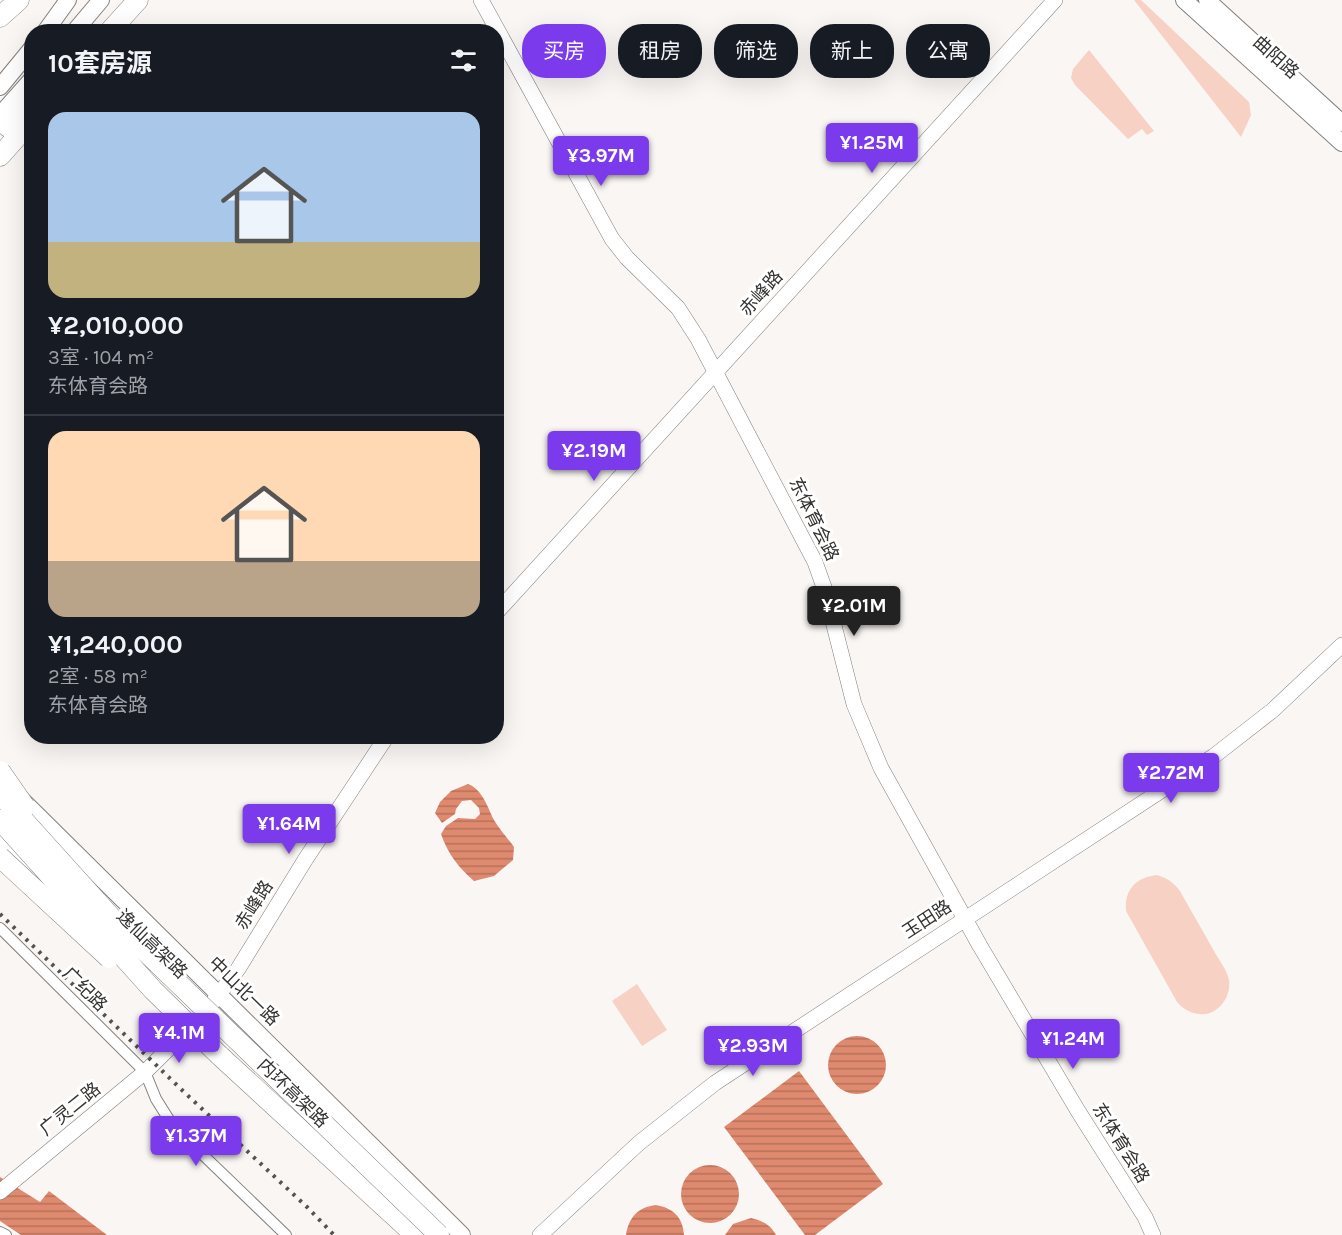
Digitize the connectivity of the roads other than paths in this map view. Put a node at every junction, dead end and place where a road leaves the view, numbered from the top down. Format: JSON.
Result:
{"nodes":[{"id":1,"x":19,"y":0,"type":"edge"},
{"id":2,"x":68,"y":0,"type":"edge"},
{"id":3,"x":101,"y":0,"type":"edge"},
{"id":4,"x":122,"y":0,"type":"edge"},
{"id":5,"x":138,"y":0,"type":"edge"},
{"id":6,"x":482,"y":0,"type":"edge"},
{"id":7,"x":1054,"y":0,"type":"edge"},
{"id":8,"x":1184,"y":0,"type":"edge"},
{"id":9,"x":1207,"y":0,"type":"edge"},
{"id":10,"x":0,"y":17,"type":"edge"},
{"id":11,"x":51,"y":24,"type":"edge"},
{"id":12,"x":81,"y":24,"type":"edge"},
{"id":13,"x":101,"y":24,"type":"edge"},
{"id":14,"x":116,"y":24,"type":"edge"},
{"id":15,"x":495,"y":24,"type":"edge"},
{"id":16,"x":504,"y":40,"type":"edge"},
{"id":17,"x":24,"y":58,"type":"edge"},
{"id":18,"x":0,"y":87,"type":"edge"},
{"id":19,"x":24,"y":92,"type":"edge"},
{"id":20,"x":24,"y":108,"type":"edge"},
{"id":21,"x":1342,"y":123,"type":"edge"},
{"id":22,"x":3,"y":126,"type":"edge"},
{"id":23,"x":24,"y":129,"type":"edge"},
{"id":24,"x":1342,"y":143,"type":"edge"},
{"id":25,"x":0,"y":156,"type":"edge"},
{"id":26,"x":716,"y":372,"type":"junction"},
{"id":27,"x":504,"y":604,"type":"edge"},
{"id":28,"x":1342,"y":645,"type":"edge"},
{"id":29,"x":381,"y":744,"type":"edge"},
{"id":30,"x":0,"y":773,"type":"edge"},
{"id":31,"x":0,"y":794,"type":"edge"},
{"id":32,"x":0,"y":820,"type":"edge"},
{"id":33,"x":0,"y":842,"type":"edge"},
{"id":34,"x":0,"y":848,"type":"edge"},
{"id":35,"x":0,"y":857,"type":"edge"},
{"id":36,"x":964,"y":919,"type":"junction"},
{"id":37,"x":0,"y":928,"type":"edge"},
{"id":38,"x":153,"y":990,"type":"junction"},
{"id":39,"x":220,"y":994,"type":"junction"},
{"id":40,"x":188,"y":1030,"type":"junction"},
{"id":41,"x":219,"y":1055,"type":"junction"},
{"id":42,"x":145,"y":1072,"type":"junction"},
{"id":43,"x":0,"y":1192,"type":"edge"},
{"id":44,"x":0,"y":1232,"type":"edge"},
{"id":45,"x":6,"y":1235,"type":"edge"},
{"id":46,"x":286,"y":1235,"type":"edge"},
{"id":47,"x":402,"y":1235,"type":"edge"},
{"id":48,"x":415,"y":1235,"type":"edge"},
{"id":49,"x":440,"y":1235,"type":"edge"},
{"id":50,"x":462,"y":1235,"type":"edge"},
{"id":51,"x":540,"y":1235,"type":"edge"},
{"id":52,"x":1153,"y":1235,"type":"edge"}],
"edges":[{"from":1,"to":10,"type":"highway"},
{"from":2,"to":11,"type":"main road"},
{"from":3,"to":12,"type":"main road"},
{"from":4,"to":13,"type":"highway"},
{"from":5,"to":14,"type":"highway"},
{"from":6,"to":15,"type":"street","name":"东体育会路"},
{"from":7,"to":26,"type":"street","name":"赤峰路"},
{"from":8,"to":24,"type":"main road","name":"曲阳路"},
{"from":9,"to":21,"type":"main road","name":"曲阳路"},
{"from":16,"to":26,"type":"street","name":"东体育会路"},
{"from":17,"to":18,"type":"main road"},
{"from":19,"to":22,"type":"main road"},
{"from":20,"to":22,"type":"highway"},
{"from":23,"to":25,"type":"highway"},
{"from":26,"to":27,"type":"street","name":"赤峰路"},
{"from":26,"to":36,"type":"street","name":"东体育会路"},
{"from":28,"to":36,"type":"street","name":"玉田路"},
{"from":29,"to":39,"type":"street","name":"赤峰路"},
{"from":30,"to":39,"type":"main road","name":"中山北一路"},
{"from":30,"to":49,"type":"highway","name":"逸仙高架路","bridge":true},
{"from":31,"to":49,"type":"highway","name":"内环高架路","bridge":true},
{"from":32,"to":38,"type":"highway","name":"内环高架路","bridge":true},
{"from":33,"to":38,"type":"highway","name":"逸仙高架路","bridge":true},
{"from":34,"to":40,"type":"main road"},
{"from":35,"to":41,"type":"highway","bridge":true},
{"from":36,"to":51,"type":"street","name":"玉田路"},
{"from":36,"to":52,"type":"street","name":"东体育会路"},
{"from":37,"to":42,"type":"street","name":"广纪路"},
{"from":38,"to":41,"type":"highway","name":"内环高架路","bridge":true},
{"from":39,"to":40,"type":"street","name":"赤峰路"},
{"from":39,"to":50,"type":"main road","name":"中山北一路"},
{"from":40,"to":42,"type":"street","name":"广灵二路"},
{"from":40,"to":47,"type":"main road"},
{"from":41,"to":48,"type":"highway","name":"内环高架路"},
{"from":42,"to":43,"type":"street","name":"广灵二路"},
{"from":42,"to":46,"type":"street","name":"广纪路"},
{"from":44,"to":45,"type":"street"}]}
